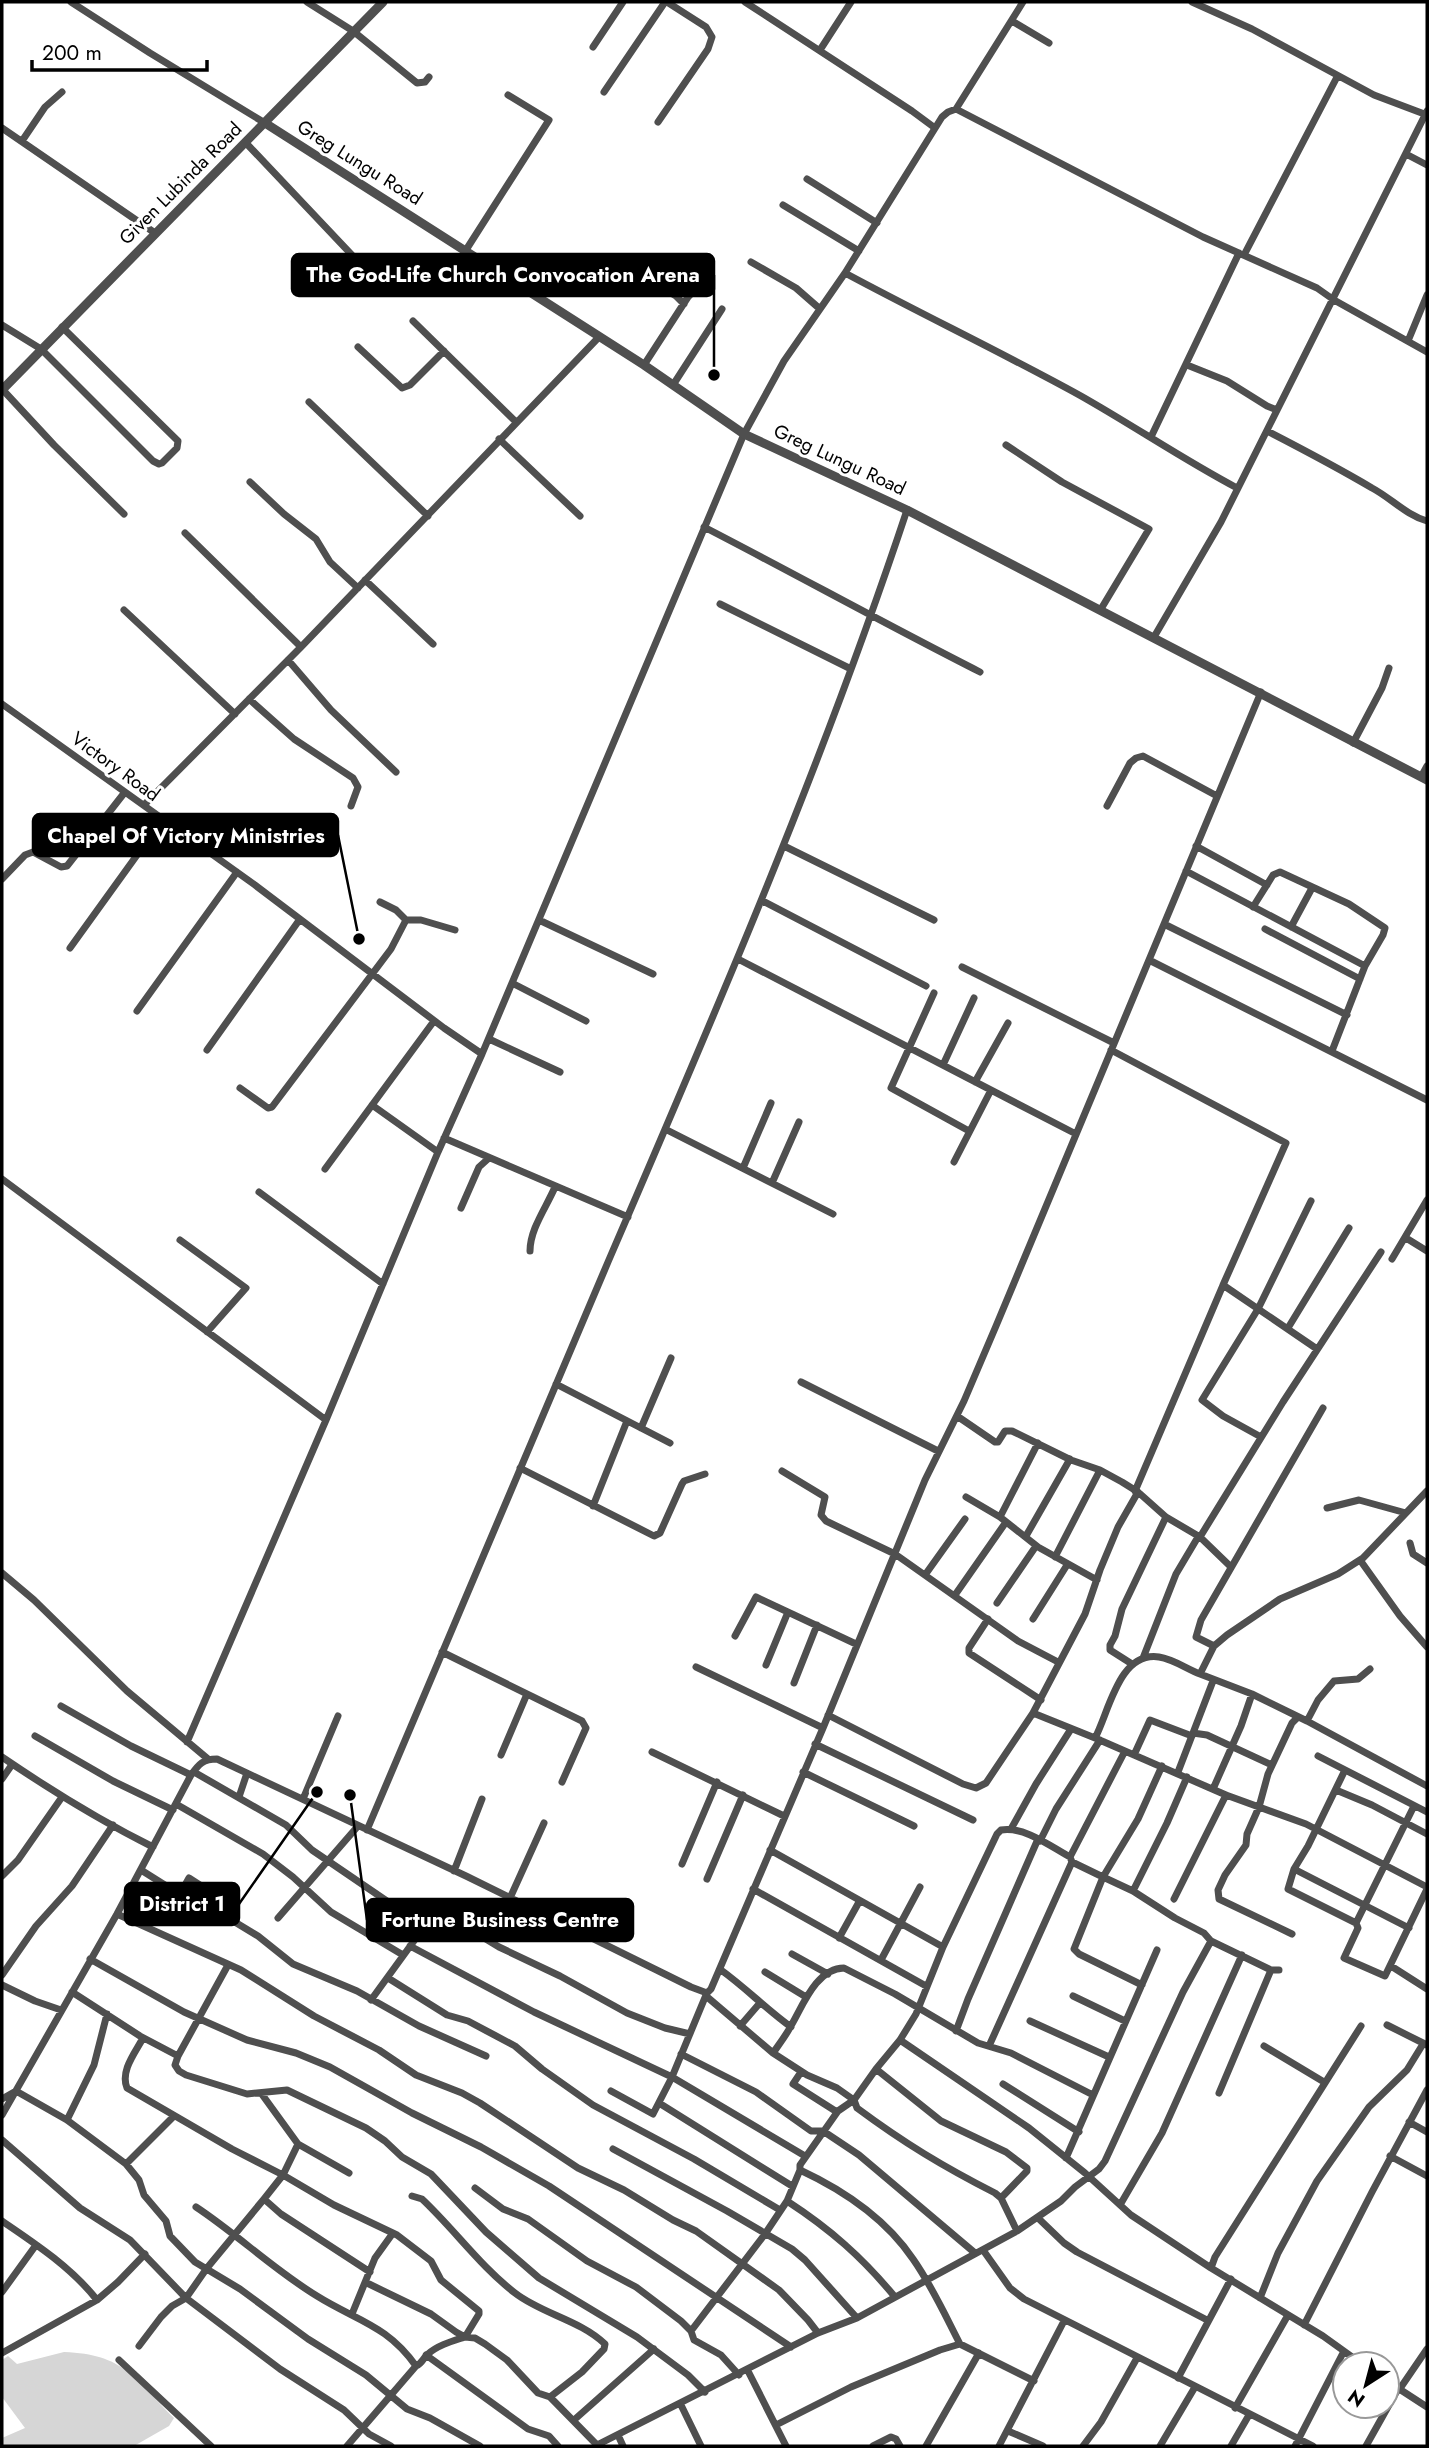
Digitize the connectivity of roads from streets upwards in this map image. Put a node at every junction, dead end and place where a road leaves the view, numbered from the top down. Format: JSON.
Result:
{"nodes":[{"id":1,"x":71,"y":2,"type":"edge"},
{"id":2,"x":307,"y":2,"type":"edge"},
{"id":3,"x":383,"y":2,"type":"edge"},
{"id":4,"x":623,"y":2,"type":"edge"},
{"id":5,"x":666,"y":2,"type":"edge"},
{"id":6,"x":851,"y":2,"type":"edge"},
{"id":7,"x":1023,"y":2,"type":"edge"},
{"id":8,"x":1192,"y":2,"type":"edge"},
{"id":9,"x":750,"y":3,"type":"edge"},
{"id":10,"x":1012,"y":21,"type":"junction"},
{"id":11,"x":353,"y":31,"type":"junction"},
{"id":12,"x":1049,"y":43,"type":"dead end"},
{"id":13,"x":593,"y":47,"type":"dead end"},
{"id":14,"x":820,"y":50,"type":"junction"},
{"id":15,"x":429,"y":77,"type":"dead end"},
{"id":16,"x":1337,"y":77,"type":"junction"},
{"id":17,"x":62,"y":92,"type":"dead end"},
{"id":18,"x":604,"y":92,"type":"dead end"},
{"id":19,"x":508,"y":95,"type":"dead end"},
{"id":20,"x":956,"y":109,"type":"junction"},
{"id":21,"x":1427,"y":114,"type":"edge"},
{"id":22,"x":658,"y":122,"type":"dead end"},
{"id":23,"x":265,"y":123,"type":"junction"},
{"id":24,"x":935,"y":128,"type":"junction"},
{"id":25,"x":2,"y":129,"type":"edge"},
{"id":26,"x":22,"y":141,"type":"junction"},
{"id":27,"x":246,"y":143,"type":"junction"},
{"id":28,"x":1406,"y":154,"type":"junction"},
{"id":29,"x":1427,"y":165,"type":"edge"},
{"id":30,"x":807,"y":179,"type":"dead end"},
{"id":31,"x":783,"y":205,"type":"dead end"},
{"id":32,"x":877,"y":223,"type":"junction"},
{"id":33,"x":155,"y":233,"type":"junction"},
{"id":34,"x":466,"y":250,"type":"junction"},
{"id":35,"x":859,"y":251,"type":"junction"},
{"id":36,"x":1242,"y":254,"type":"junction"},
{"id":37,"x":751,"y":262,"type":"dead end"},
{"id":38,"x":627,"y":266,"type":"dead end"},
{"id":39,"x":368,"y":272,"type":"dead end"},
{"id":40,"x":845,"y":273,"type":"junction"},
{"id":41,"x":698,"y":287,"type":"dead end"},
{"id":42,"x":1427,"y":295,"type":"edge"},
{"id":43,"x":1334,"y":300,"type":"junction"},
{"id":44,"x":684,"y":304,"type":"junction"},
{"id":45,"x":722,"y":309,"type":"dead end"},
{"id":46,"x":820,"y":309,"type":"junction"},
{"id":47,"x":413,"y":321,"type":"dead end"},
{"id":48,"x":2,"y":325,"type":"edge"},
{"id":49,"x":62,"y":327,"type":"junction"},
{"id":50,"x":599,"y":337,"type":"junction"},
{"id":51,"x":1408,"y":341,"type":"junction"},
{"id":52,"x":358,"y":346,"type":"dead end"},
{"id":53,"x":41,"y":349,"type":"junction"},
{"id":54,"x":444,"y":351,"type":"junction"},
{"id":55,"x":1427,"y":352,"type":"edge"},
{"id":56,"x":644,"y":365,"type":"junction"},
{"id":57,"x":1187,"y":365,"type":"junction"},
{"id":58,"x":673,"y":385,"type":"junction"},
{"id":59,"x":2,"y":390,"type":"edge"},
{"id":60,"x":309,"y":402,"type":"dead end"},
{"id":61,"x":1277,"y":410,"type":"junction"},
{"id":62,"x":516,"y":422,"type":"junction"},
{"id":63,"x":1267,"y":430,"type":"junction"},
{"id":64,"x":744,"y":434,"type":"junction"},
{"id":65,"x":1151,"y":437,"type":"junction"},
{"id":66,"x":499,"y":439,"type":"junction"},
{"id":67,"x":1006,"y":445,"type":"dead end"},
{"id":68,"x":250,"y":482,"type":"dead end"},
{"id":69,"x":1237,"y":488,"type":"junction"},
{"id":70,"x":907,"y":510,"type":"junction"},
{"id":71,"x":124,"y":514,"type":"dead end"},
{"id":72,"x":428,"y":516,"type":"junction"},
{"id":73,"x":580,"y":516,"type":"dead end"},
{"id":74,"x":1427,"y":521,"type":"edge"},
{"id":75,"x":704,"y":527,"type":"junction"},
{"id":76,"x":185,"y":533,"type":"dead end"},
{"id":77,"x":365,"y":580,"type":"junction"},
{"id":78,"x":358,"y":588,"type":"junction"},
{"id":79,"x":720,"y":604,"type":"dead end"},
{"id":80,"x":1101,"y":609,"type":"junction"},
{"id":81,"x":124,"y":610,"type":"dead end"},
{"id":82,"x":871,"y":617,"type":"junction"},
{"id":83,"x":1154,"y":637,"type":"junction"},
{"id":84,"x":433,"y":644,"type":"dead end"},
{"id":85,"x":301,"y":647,"type":"junction"},
{"id":86,"x":288,"y":660,"type":"junction"},
{"id":87,"x":1390,"y":668,"type":"dead end"},
{"id":88,"x":851,"y":669,"type":"junction"},
{"id":89,"x":980,"y":672,"type":"dead end"},
{"id":90,"x":1261,"y":692,"type":"junction"},
{"id":91,"x":249,"y":699,"type":"junction"},
{"id":92,"x":2,"y":704,"type":"edge"},
{"id":93,"x":235,"y":714,"type":"junction"},
{"id":94,"x":1353,"y":743,"type":"junction"},
{"id":95,"x":1427,"y":766,"type":"edge"},
{"id":96,"x":396,"y":772,"type":"dead end"},
{"id":97,"x":1424,"y":779,"type":"edge"},
{"id":98,"x":125,"y":792,"type":"junction"},
{"id":99,"x":1217,"y":796,"type":"junction"},
{"id":100,"x":144,"y":805,"type":"junction"},
{"id":101,"x":351,"y":806,"type":"dead end"},
{"id":102,"x":1107,"y":806,"type":"dead end"},
{"id":103,"x":163,"y":819,"type":"junction"},
{"id":104,"x":785,"y":846,"type":"junction"},
{"id":105,"x":1196,"y":846,"type":"junction"},
{"id":106,"x":1186,"y":871,"type":"junction"},
{"id":107,"x":237,"y":872,"type":"junction"},
{"id":108,"x":2,"y":879,"type":"edge"},
{"id":109,"x":1267,"y":885,"type":"junction"},
{"id":110,"x":1312,"y":888,"type":"junction"},
{"id":111,"x":763,"y":901,"type":"junction"},
{"id":112,"x":380,"y":902,"type":"dead end"},
{"id":113,"x":1253,"y":907,"type":"junction"},
{"id":114,"x":300,"y":919,"type":"junction"},
{"id":115,"x":406,"y":920,"type":"junction"},
{"id":116,"x":539,"y":920,"type":"junction"},
{"id":117,"x":934,"y":920,"type":"dead end"},
{"id":118,"x":1164,"y":924,"type":"junction"},
{"id":119,"x":1291,"y":927,"type":"junction"},
{"id":120,"x":1265,"y":929,"type":"dead end"},
{"id":121,"x":455,"y":930,"type":"dead end"},
{"id":122,"x":70,"y":948,"type":"dead end"},
{"id":123,"x":738,"y":959,"type":"junction"},
{"id":124,"x":1149,"y":960,"type":"junction"},
{"id":125,"x":1365,"y":966,"type":"junction"},
{"id":126,"x":962,"y":967,"type":"dead end"},
{"id":127,"x":371,"y":974,"type":"junction"},
{"id":128,"x":653,"y":974,"type":"dead end"},
{"id":129,"x":1360,"y":979,"type":"junction"},
{"id":130,"x":512,"y":983,"type":"junction"},
{"id":131,"x":926,"y":986,"type":"dead end"},
{"id":132,"x":934,"y":993,"type":"dead end"},
{"id":133,"x":974,"y":998,"type":"dead end"},
{"id":134,"x":137,"y":1011,"type":"dead end"},
{"id":135,"x":1347,"y":1015,"type":"junction"},
{"id":136,"x":434,"y":1021,"type":"junction"},
{"id":137,"x":586,"y":1021,"type":"dead end"},
{"id":138,"x":1008,"y":1023,"type":"dead end"},
{"id":139,"x":489,"y":1039,"type":"junction"},
{"id":140,"x":1113,"y":1046,"type":"junction"},
{"id":141,"x":910,"y":1047,"type":"junction"},
{"id":142,"x":207,"y":1050,"type":"dead end"},
{"id":143,"x":1332,"y":1051,"type":"junction"},
{"id":144,"x":482,"y":1054,"type":"junction"},
{"id":145,"x":943,"y":1065,"type":"junction"},
{"id":146,"x":560,"y":1072,"type":"dead end"},
{"id":147,"x":975,"y":1082,"type":"junction"},
{"id":148,"x":240,"y":1088,"type":"dead end"},
{"id":149,"x":990,"y":1090,"type":"junction"},
{"id":150,"x":1427,"y":1100,"type":"edge"},
{"id":151,"x":771,"y":1103,"type":"dead end"},
{"id":152,"x":372,"y":1105,"type":"junction"},
{"id":153,"x":799,"y":1122,"type":"dead end"},
{"id":154,"x":667,"y":1130,"type":"junction"},
{"id":155,"x":969,"y":1130,"type":"junction"},
{"id":156,"x":1076,"y":1134,"type":"junction"},
{"id":157,"x":444,"y":1139,"type":"junction"},
{"id":158,"x":438,"y":1152,"type":"junction"},
{"id":159,"x":489,"y":1158,"type":"junction"},
{"id":160,"x":954,"y":1162,"type":"dead end"},
{"id":161,"x":743,"y":1168,"type":"junction"},
{"id":162,"x":325,"y":1169,"type":"dead end"},
{"id":163,"x":2,"y":1179,"type":"edge"},
{"id":164,"x":772,"y":1183,"type":"junction"},
{"id":165,"x":555,"y":1187,"type":"junction"},
{"id":166,"x":259,"y":1192,"type":"dead end"},
{"id":167,"x":1311,"y":1200,"type":"dead end"},
{"id":168,"x":1427,"y":1200,"type":"edge"},
{"id":169,"x":461,"y":1208,"type":"dead end"},
{"id":170,"x":1425,"y":1210,"type":"edge"},
{"id":171,"x":833,"y":1214,"type":"dead end"},
{"id":172,"x":628,"y":1217,"type":"junction"},
{"id":173,"x":1349,"y":1228,"type":"dead end"},
{"id":174,"x":1406,"y":1238,"type":"junction"},
{"id":175,"x":180,"y":1240,"type":"dead end"},
{"id":176,"x":530,"y":1251,"type":"dead end"},
{"id":177,"x":1427,"y":1251,"type":"edge"},
{"id":178,"x":1381,"y":1252,"type":"dead end"},
{"id":179,"x":1392,"y":1259,"type":"dead end"},
{"id":180,"x":383,"y":1284,"type":"junction"},
{"id":181,"x":1223,"y":1286,"type":"junction"},
{"id":182,"x":1258,"y":1309,"type":"junction"},
{"id":183,"x":1287,"y":1328,"type":"junction"},
{"id":184,"x":207,"y":1332,"type":"junction"},
{"id":185,"x":1317,"y":1349,"type":"junction"},
{"id":186,"x":671,"y":1358,"type":"dead end"},
{"id":187,"x":801,"y":1382,"type":"dead end"},
{"id":188,"x":556,"y":1384,"type":"junction"},
{"id":189,"x":1323,"y":1408,"type":"dead end"},
{"id":190,"x":957,"y":1416,"type":"junction"},
{"id":191,"x":326,"y":1420,"type":"junction"},
{"id":192,"x":627,"y":1421,"type":"junction"},
{"id":193,"x":641,"y":1428,"type":"junction"},
{"id":194,"x":1261,"y":1437,"type":"junction"},
{"id":195,"x":670,"y":1443,"type":"dead end"},
{"id":196,"x":1038,"y":1443,"type":"junction"},
{"id":197,"x":938,"y":1451,"type":"junction"},
{"id":198,"x":1070,"y":1459,"type":"junction"},
{"id":199,"x":520,"y":1468,"type":"dead end"},
{"id":200,"x":1100,"y":1470,"type":"junction"},
{"id":201,"x":782,"y":1471,"type":"dead end"},
{"id":202,"x":705,"y":1474,"type":"dead end"},
{"id":203,"x":1137,"y":1491,"type":"junction"},
{"id":204,"x":1427,"y":1491,"type":"edge"},
{"id":205,"x":966,"y":1497,"type":"dead end"},
{"id":206,"x":1420,"y":1500,"type":"junction"},
{"id":207,"x":593,"y":1506,"type":"junction"},
{"id":208,"x":1427,"y":1506,"type":"edge"},
{"id":209,"x":1327,"y":1508,"type":"dead end"},
{"id":210,"x":1406,"y":1513,"type":"junction"},
{"id":211,"x":1166,"y":1517,"type":"junction"},
{"id":212,"x":965,"y":1519,"type":"dead end"},
{"id":213,"x":1003,"y":1520,"type":"junction"},
{"id":214,"x":1026,"y":1536,"type":"junction"},
{"id":215,"x":1199,"y":1537,"type":"junction"},
{"id":216,"x":1410,"y":1543,"type":"dead end"},
{"id":217,"x":1037,"y":1546,"type":"junction"},
{"id":218,"x":895,"y":1554,"type":"junction"},
{"id":219,"x":1055,"y":1557,"type":"junction"},
{"id":220,"x":1360,"y":1560,"type":"junction"},
{"id":221,"x":1427,"y":1563,"type":"edge"},
{"id":222,"x":1068,"y":1565,"type":"junction"},
{"id":223,"x":1231,"y":1567,"type":"junction"},
{"id":224,"x":2,"y":1573,"type":"edge"},
{"id":225,"x":925,"y":1575,"type":"junction"},
{"id":226,"x":1097,"y":1580,"type":"junction"},
{"id":227,"x":955,"y":1595,"type":"junction"},
{"id":228,"x":997,"y":1603,"type":"dead end"},
{"id":229,"x":788,"y":1612,"type":"junction"},
{"id":230,"x":988,"y":1619,"type":"junction"},
{"id":231,"x":1033,"y":1619,"type":"dead end"},
{"id":232,"x":817,"y":1625,"type":"junction"},
{"id":233,"x":735,"y":1636,"type":"dead end"},
{"id":234,"x":856,"y":1644,"type":"junction"},
{"id":235,"x":1214,"y":1646,"type":"junction"},
{"id":236,"x":1427,"y":1647,"type":"edge"},
{"id":237,"x":442,"y":1652,"type":"junction"},
{"id":238,"x":1143,"y":1658,"type":"junction"},
{"id":239,"x":1059,"y":1662,"type":"junction"},
{"id":240,"x":1132,"y":1664,"type":"junction"},
{"id":241,"x":766,"y":1665,"type":"dead end"},
{"id":242,"x":696,"y":1667,"type":"dead end"},
{"id":243,"x":1370,"y":1669,"type":"dead end"},
{"id":244,"x":1200,"y":1674,"type":"junction"},
{"id":245,"x":1213,"y":1681,"type":"junction"},
{"id":246,"x":794,"y":1683,"type":"dead end"},
{"id":247,"x":527,"y":1694,"type":"junction"},
{"id":248,"x":1252,"y":1694,"type":"junction"},
{"id":249,"x":1041,"y":1700,"type":"junction"},
{"id":250,"x":61,"y":1706,"type":"dead end"},
{"id":251,"x":1033,"y":1713,"type":"junction"},
{"id":252,"x":828,"y":1715,"type":"junction"},
{"id":253,"x":338,"y":1716,"type":"dead end"},
{"id":254,"x":1297,"y":1718,"type":"junction"},
{"id":255,"x":1307,"y":1721,"type":"junction"},
{"id":256,"x":823,"y":1728,"type":"junction"},
{"id":257,"x":1071,"y":1729,"type":"junction"},
{"id":258,"x":1193,"y":1734,"type":"junction"},
{"id":259,"x":35,"y":1736,"type":"dead end"},
{"id":260,"x":1097,"y":1739,"type":"junction"},
{"id":261,"x":187,"y":1742,"type":"junction"},
{"id":262,"x":815,"y":1744,"type":"junction"},
{"id":263,"x":1232,"y":1746,"type":"junction"},
{"id":264,"x":1125,"y":1751,"type":"junction"},
{"id":265,"x":652,"y":1752,"type":"dead end"},
{"id":266,"x":501,"y":1755,"type":"dead end"},
{"id":267,"x":1135,"y":1755,"type":"junction"},
{"id":268,"x":1318,"y":1756,"type":"dead end"},
{"id":269,"x":2,"y":1758,"type":"edge"},
{"id":270,"x":208,"y":1759,"type":"junction"},
{"id":271,"x":1272,"y":1765,"type":"junction"},
{"id":272,"x":11,"y":1766,"type":"junction"},
{"id":273,"x":1162,"y":1766,"type":"junction"},
{"id":274,"x":1345,"y":1770,"type":"junction"},
{"id":275,"x":803,"y":1772,"type":"junction"},
{"id":276,"x":1178,"y":1772,"type":"junction"},
{"id":277,"x":192,"y":1773,"type":"junction"},
{"id":278,"x":247,"y":1773,"type":"junction"},
{"id":279,"x":1187,"y":1777,"type":"junction"},
{"id":280,"x":2,"y":1779,"type":"edge"},
{"id":281,"x":562,"y":1782,"type":"dead end"},
{"id":282,"x":717,"y":1782,"type":"junction"},
{"id":283,"x":1427,"y":1786,"type":"edge"},
{"id":284,"x":1213,"y":1789,"type":"junction"},
{"id":285,"x":1336,"y":1790,"type":"junction"},
{"id":286,"x":743,"y":1795,"type":"junction"},
{"id":287,"x":1226,"y":1795,"type":"junction"},
{"id":288,"x":62,"y":1797,"type":"junction"},
{"id":289,"x":239,"y":1797,"type":"junction"},
{"id":290,"x":303,"y":1799,"type":"junction"},
{"id":291,"x":482,"y":1799,"type":"dead end"},
{"id":292,"x":1414,"y":1806,"type":"junction"},
{"id":293,"x":174,"y":1807,"type":"junction"},
{"id":294,"x":1259,"y":1807,"type":"junction"},
{"id":295,"x":1427,"y":1812,"type":"edge"},
{"id":296,"x":784,"y":1816,"type":"junction"},
{"id":297,"x":973,"y":1820,"type":"dead end"},
{"id":298,"x":544,"y":1823,"type":"dead end"},
{"id":299,"x":1406,"y":1823,"type":"junction"},
{"id":300,"x":113,"y":1825,"type":"junction"},
{"id":301,"x":358,"y":1826,"type":"junction"},
{"id":302,"x":914,"y":1826,"type":"dead end"},
{"id":303,"x":367,"y":1829,"type":"junction"},
{"id":304,"x":1011,"y":1829,"type":"junction"},
{"id":305,"x":1316,"y":1829,"type":"junction"},
{"id":306,"x":1427,"y":1834,"type":"edge"},
{"id":307,"x":1039,"y":1840,"type":"junction"},
{"id":308,"x":153,"y":1847,"type":"junction"},
{"id":309,"x":770,"y":1850,"type":"junction"},
{"id":310,"x":1071,"y":1859,"type":"junction"},
{"id":311,"x":328,"y":1861,"type":"junction"},
{"id":312,"x":682,"y":1864,"type":"dead end"},
{"id":313,"x":1384,"y":1865,"type":"junction"},
{"id":314,"x":1294,"y":1869,"type":"junction"},
{"id":315,"x":141,"y":1870,"type":"junction"},
{"id":316,"x":454,"y":1871,"type":"junction"},
{"id":317,"x":2,"y":1876,"type":"edge"},
{"id":318,"x":1103,"y":1878,"type":"junction"},
{"id":319,"x":707,"y":1879,"type":"dead end"},
{"id":320,"x":201,"y":1886,"type":"junction"},
{"id":321,"x":920,"y":1887,"type":"dead end"},
{"id":322,"x":305,"y":1888,"type":"junction"},
{"id":323,"x":1427,"y":1888,"type":"edge"},
{"id":324,"x":752,"y":1889,"type":"junction"},
{"id":325,"x":1133,"y":1891,"type":"junction"},
{"id":326,"x":180,"y":1894,"type":"junction"},
{"id":327,"x":510,"y":1898,"type":"junction"},
{"id":328,"x":1174,"y":1899,"type":"dead end"},
{"id":329,"x":194,"y":1901,"type":"junction"},
{"id":330,"x":859,"y":1902,"type":"junction"},
{"id":331,"x":1365,"y":1905,"type":"junction"},
{"id":332,"x":117,"y":1914,"type":"junction"},
{"id":333,"x":278,"y":1918,"type":"dead end"},
{"id":334,"x":229,"y":1919,"type":"junction"},
{"id":335,"x":1356,"y":1923,"type":"junction"},
{"id":336,"x":422,"y":1925,"type":"junction"},
{"id":337,"x":901,"y":1925,"type":"junction"},
{"id":338,"x":1409,"y":1928,"type":"junction"},
{"id":339,"x":1292,"y":1934,"type":"dead end"},
{"id":340,"x":839,"y":1938,"type":"junction"},
{"id":341,"x":1211,"y":1941,"type":"junction"},
{"id":342,"x":410,"y":1946,"type":"junction"},
{"id":343,"x":943,"y":1947,"type":"junction"},
{"id":344,"x":1157,"y":1950,"type":"dead end"},
{"id":345,"x":792,"y":1954,"type":"dead end"},
{"id":346,"x":403,"y":1955,"type":"junction"},
{"id":347,"x":1242,"y":1955,"type":"junction"},
{"id":348,"x":90,"y":1959,"type":"junction"},
{"id":349,"x":881,"y":1960,"type":"junction"},
{"id":350,"x":228,"y":1965,"type":"junction"},
{"id":351,"x":1391,"y":1966,"type":"junction"},
{"id":352,"x":721,"y":1970,"type":"junction"},
{"id":353,"x":765,"y":1972,"type":"dead end"},
{"id":354,"x":828,"y":1974,"type":"junction"},
{"id":355,"x":2,"y":1975,"type":"edge"},
{"id":356,"x":388,"y":1978,"type":"junction"},
{"id":357,"x":2,"y":1985,"type":"edge"},
{"id":358,"x":1142,"y":1985,"type":"junction"},
{"id":359,"x":926,"y":1986,"type":"junction"},
{"id":360,"x":1427,"y":1989,"type":"edge"},
{"id":361,"x":72,"y":1992,"type":"junction"},
{"id":362,"x":706,"y":1994,"type":"junction"},
{"id":363,"x":1073,"y":1996,"type":"dead end"},
{"id":364,"x":806,"y":1997,"type":"junction"},
{"id":365,"x":371,"y":2000,"type":"junction"},
{"id":366,"x":759,"y":2004,"type":"junction"},
{"id":367,"x":919,"y":2007,"type":"junction"},
{"id":368,"x":61,"y":2010,"type":"junction"},
{"id":369,"x":107,"y":2014,"type":"junction"},
{"id":370,"x":199,"y":2019,"type":"junction"},
{"id":371,"x":1030,"y":2021,"type":"dead end"},
{"id":372,"x":1125,"y":2021,"type":"junction"},
{"id":373,"x":1387,"y":2025,"type":"dead end"},
{"id":374,"x":740,"y":2026,"type":"junction"},
{"id":375,"x":1361,"y":2026,"type":"dead end"},
{"id":376,"x":791,"y":2027,"type":"junction"},
{"id":377,"x":956,"y":2031,"type":"junction"},
{"id":378,"x":690,"y":2034,"type":"junction"},
{"id":379,"x":143,"y":2038,"type":"junction"},
{"id":380,"x":900,"y":2040,"type":"junction"},
{"id":381,"x":1425,"y":2045,"type":"edge"},
{"id":382,"x":989,"y":2046,"type":"junction"},
{"id":383,"x":1264,"y":2046,"type":"dead end"},
{"id":384,"x":773,"y":2053,"type":"junction"},
{"id":385,"x":681,"y":2054,"type":"junction"},
{"id":386,"x":178,"y":2056,"type":"junction"},
{"id":387,"x":486,"y":2056,"type":"dead end"},
{"id":388,"x":1110,"y":2057,"type":"junction"},
{"id":389,"x":876,"y":2068,"type":"junction"},
{"id":390,"x":802,"y":2072,"type":"junction"},
{"id":391,"x":672,"y":2077,"type":"junction"},
{"id":392,"x":1324,"y":2082,"type":"junction"},
{"id":393,"x":1003,"y":2084,"type":"dead end"},
{"id":394,"x":1427,"y":2090,"type":"edge"},
{"id":395,"x":16,"y":2091,"type":"junction"},
{"id":396,"x":611,"y":2091,"type":"dead end"},
{"id":397,"x":261,"y":2093,"type":"junction"},
{"id":398,"x":1219,"y":2093,"type":"dead end"},
{"id":399,"x":1093,"y":2095,"type":"junction"},
{"id":400,"x":2,"y":2099,"type":"edge"},
{"id":401,"x":853,"y":2099,"type":"junction"},
{"id":402,"x":659,"y":2104,"type":"junction"},
{"id":403,"x":838,"y":2112,"type":"junction"},
{"id":404,"x":2,"y":2115,"type":"edge"},
{"id":405,"x":173,"y":2117,"type":"junction"},
{"id":406,"x":67,"y":2120,"type":"junction"},
{"id":407,"x":1409,"y":2122,"type":"junction"},
{"id":408,"x":823,"y":2131,"type":"junction"},
{"id":409,"x":1079,"y":2132,"type":"junction"},
{"id":410,"x":1427,"y":2132,"type":"edge"},
{"id":411,"x":2,"y":2140,"type":"edge"},
{"id":412,"x":298,"y":2144,"type":"junction"},
{"id":413,"x":613,"y":2149,"type":"dead end"},
{"id":414,"x":805,"y":2156,"type":"junction"},
{"id":415,"x":1390,"y":2157,"type":"junction"},
{"id":416,"x":1066,"y":2158,"type":"junction"},
{"id":417,"x":126,"y":2164,"type":"junction"},
{"id":418,"x":800,"y":2170,"type":"junction"},
{"id":419,"x":349,"y":2173,"type":"dead end"},
{"id":420,"x":283,"y":2175,"type":"junction"},
{"id":421,"x":1427,"y":2176,"type":"edge"},
{"id":422,"x":1089,"y":2177,"type":"junction"},
{"id":423,"x":792,"y":2186,"type":"junction"},
{"id":424,"x":475,"y":2188,"type":"dead end"},
{"id":425,"x":412,"y":2196,"type":"dead end"},
{"id":426,"x":1001,"y":2198,"type":"junction"},
{"id":427,"x":264,"y":2199,"type":"junction"},
{"id":428,"x":787,"y":2201,"type":"junction"},
{"id":429,"x":1120,"y":2205,"type":"junction"},
{"id":430,"x":195,"y":2207,"type":"dead end"},
{"id":431,"x":780,"y":2210,"type":"junction"},
{"id":432,"x":1038,"y":2218,"type":"junction"},
{"id":433,"x":2,"y":2221,"type":"edge"},
{"id":434,"x":1017,"y":2231,"type":"junction"},
{"id":435,"x":393,"y":2233,"type":"junction"},
{"id":436,"x":765,"y":2234,"type":"junction"},
{"id":437,"x":235,"y":2235,"type":"junction"},
{"id":438,"x":36,"y":2245,"type":"junction"},
{"id":439,"x":979,"y":2251,"type":"junction"},
{"id":440,"x":145,"y":2254,"type":"junction"},
{"id":441,"x":741,"y":2265,"type":"junction"},
{"id":442,"x":207,"y":2268,"type":"junction"},
{"id":443,"x":1211,"y":2268,"type":"junction"},
{"id":444,"x":370,"y":2272,"type":"junction"},
{"id":445,"x":926,"y":2279,"type":"junction"},
{"id":446,"x":1231,"y":2279,"type":"junction"},
{"id":447,"x":367,"y":2283,"type":"junction"},
{"id":448,"x":2,"y":2292,"type":"edge"},
{"id":449,"x":718,"y":2297,"type":"junction"},
{"id":450,"x":895,"y":2297,"type":"junction"},
{"id":451,"x":186,"y":2298,"type":"junction"},
{"id":452,"x":1260,"y":2298,"type":"junction"},
{"id":453,"x":97,"y":2300,"type":"junction"},
{"id":454,"x":352,"y":2314,"type":"junction"},
{"id":455,"x":1288,"y":2315,"type":"junction"},
{"id":456,"x":857,"y":2318,"type":"junction"},
{"id":457,"x":1207,"y":2320,"type":"junction"},
{"id":458,"x":1064,"y":2321,"type":"junction"},
{"id":459,"x":1304,"y":2325,"type":"junction"},
{"id":460,"x":691,"y":2331,"type":"junction"},
{"id":461,"x":818,"y":2333,"type":"junction"},
{"id":462,"x":466,"y":2337,"type":"junction"},
{"id":463,"x":960,"y":2344,"type":"junction"},
{"id":464,"x":139,"y":2346,"type":"dead end"},
{"id":465,"x":791,"y":2347,"type":"junction"},
{"id":466,"x":3,"y":2349,"type":"edge"},
{"id":467,"x":654,"y":2349,"type":"junction"},
{"id":468,"x":1427,"y":2349,"type":"edge"},
{"id":469,"x":1342,"y":2350,"type":"edge"},
{"id":470,"x":979,"y":2353,"type":"junction"},
{"id":471,"x":426,"y":2355,"type":"junction"},
{"id":472,"x":1138,"y":2358,"type":"junction"},
{"id":473,"x":119,"y":2360,"type":"dead end"},
{"id":474,"x":416,"y":2366,"type":"junction"},
{"id":475,"x":747,"y":2371,"type":"junction"},
{"id":476,"x":739,"y":2375,"type":"junction"},
{"id":477,"x":1331,"y":2376,"type":"edge"},
{"id":478,"x":1178,"y":2378,"type":"junction"},
{"id":479,"x":1034,"y":2381,"type":"junction"},
{"id":480,"x":1401,"y":2386,"type":"edge"},
{"id":481,"x":1195,"y":2387,"type":"junction"},
{"id":482,"x":1401,"y":2390,"type":"edge"},
{"id":483,"x":705,"y":2392,"type":"junction"},
{"id":484,"x":390,"y":2395,"type":"junction"},
{"id":485,"x":550,"y":2397,"type":"junction"},
{"id":486,"x":681,"y":2404,"type":"junction"},
{"id":487,"x":1427,"y":2407,"type":"edge"},
{"id":488,"x":1234,"y":2408,"type":"junction"},
{"id":489,"x":1249,"y":2415,"type":"junction"},
{"id":490,"x":574,"y":2420,"type":"junction"},
{"id":491,"x":1382,"y":2420,"type":"edge"},
{"id":492,"x":776,"y":2425,"type":"junction"},
{"id":493,"x":362,"y":2427,"type":"junction"},
{"id":494,"x":1008,"y":2431,"type":"junction"},
{"id":495,"x":618,"y":2435,"type":"junction"},
{"id":496,"x":1296,"y":2442,"type":"edge"},
{"id":497,"x":211,"y":2446,"type":"edge"},
{"id":498,"x":347,"y":2446,"type":"edge"},
{"id":499,"x":391,"y":2446,"type":"edge"},
{"id":500,"x":480,"y":2446,"type":"edge"},
{"id":501,"x":558,"y":2446,"type":"edge"},
{"id":502,"x":596,"y":2446,"type":"edge"},
{"id":503,"x":623,"y":2446,"type":"edge"},
{"id":504,"x":701,"y":2446,"type":"edge"},
{"id":505,"x":786,"y":2446,"type":"edge"},
{"id":506,"x":873,"y":2446,"type":"edge"},
{"id":507,"x":900,"y":2446,"type":"edge"},
{"id":508,"x":926,"y":2446,"type":"edge"},
{"id":509,"x":999,"y":2446,"type":"edge"},
{"id":510,"x":1043,"y":2446,"type":"edge"},
{"id":511,"x":1083,"y":2446,"type":"edge"},
{"id":512,"x":1160,"y":2446,"type":"edge"},
{"id":513,"x":1231,"y":2446,"type":"edge"},
{"id":514,"x":1313,"y":2446,"type":"edge"},
{"id":515,"x":1367,"y":2446,"type":"edge"}],
"edges":[{"from":1,"to":23,"type":"street"},
{"from":2,"to":11,"type":"street"},
{"from":3,"to":11,"type":"street","name":"Given Lubinda Road"},
{"from":4,"to":13,"type":"street"},
{"from":5,"to":18,"type":"street"},
{"from":5,"to":22,"type":"street"},
{"from":6,"to":14,"type":"street"},
{"from":7,"to":10,"type":"street"},
{"from":8,"to":16,"type":"street"},
{"from":9,"to":14,"type":"street"},
{"from":10,"to":12,"type":"street"},
{"from":10,"to":20,"type":"street"},
{"from":11,"to":15,"type":"street"},
{"from":11,"to":23,"type":"street","name":"Given Lubinda Road"},
{"from":14,"to":24,"type":"street"},
{"from":16,"to":21,"type":"street"},
{"from":16,"to":36,"type":"street"},
{"from":17,"to":26,"type":"street"},
{"from":19,"to":34,"type":"street"},
{"from":20,"to":24,"type":"street"},
{"from":20,"to":36,"type":"street"},
{"from":21,"to":28,"type":"street"},
{"from":23,"to":27,"type":"street","name":"Given Lubinda Road"},
{"from":23,"to":34,"type":"street","name":"Greg Lungu Road"},
{"from":24,"to":32,"type":"street"},
{"from":25,"to":26,"type":"street"},
{"from":26,"to":33,"type":"street"},
{"from":27,"to":33,"type":"street","name":"Given Lubinda Road"},
{"from":27,"to":39,"type":"street"},
{"from":28,"to":29,"type":"street"},
{"from":28,"to":43,"type":"street"},
{"from":30,"to":32,"type":"street"},
{"from":31,"to":35,"type":"street"},
{"from":32,"to":35,"type":"street"},
{"from":33,"to":49,"type":"street","name":"Given Lubinda Road"},
{"from":34,"to":50,"type":"street","name":"Greg Lungu Road"},
{"from":35,"to":40,"type":"street"},
{"from":36,"to":43,"type":"street"},
{"from":36,"to":57,"type":"street"},
{"from":37,"to":46,"type":"street"},
{"from":38,"to":44,"type":"street"},
{"from":40,"to":46,"type":"street"},
{"from":40,"to":65,"type":"street"},
{"from":41,"to":44,"type":"street"},
{"from":42,"to":51,"type":"street"},
{"from":43,"to":51,"type":"street"},
{"from":43,"to":61,"type":"street"},
{"from":44,"to":56,"type":"street"},
{"from":45,"to":58,"type":"street"},
{"from":46,"to":64,"type":"street"},
{"from":47,"to":54,"type":"street"},
{"from":48,"to":53,"type":"street"},
{"from":49,"to":53,"type":"street","name":"Given Lubinda Road"},
{"from":49,"to":53,"type":"street"},
{"from":50,"to":56,"type":"street","name":"Greg Lungu Road"},
{"from":50,"to":62,"type":"street"},
{"from":51,"to":55,"type":"street"},
{"from":52,"to":54,"type":"street"},
{"from":53,"to":59,"type":"street","name":"Given Lubinda Road"},
{"from":54,"to":62,"type":"street"},
{"from":56,"to":58,"type":"street","name":"Greg Lungu Road"},
{"from":57,"to":61,"type":"street"},
{"from":57,"to":65,"type":"street"},
{"from":58,"to":64,"type":"street","name":"Greg Lungu Road"},
{"from":59,"to":71,"type":"street"},
{"from":60,"to":72,"type":"street"},
{"from":61,"to":63,"type":"street"},
{"from":62,"to":66,"type":"street"},
{"from":63,"to":69,"type":"street"},
{"from":63,"to":74,"type":"street"},
{"from":64,"to":70,"type":"street","name":"Greg Lungu Road"},
{"from":64,"to":75,"type":"street"},
{"from":65,"to":69,"type":"street"},
{"from":66,"to":72,"type":"street"},
{"from":66,"to":73,"type":"street"},
{"from":67,"to":80,"type":"street"},
{"from":68,"to":78,"type":"street"},
{"from":69,"to":83,"type":"street"},
{"from":70,"to":80,"type":"street","name":"Greg Lungu Road"},
{"from":70,"to":82,"type":"street"},
{"from":72,"to":77,"type":"street"},
{"from":75,"to":82,"type":"street"},
{"from":75,"to":116,"type":"street"},
{"from":76,"to":85,"type":"street"},
{"from":77,"to":78,"type":"street"},
{"from":77,"to":84,"type":"street"},
{"from":78,"to":85,"type":"street"},
{"from":79,"to":88,"type":"street"},
{"from":80,"to":83,"type":"street","name":"Greg Lungu Road"},
{"from":81,"to":93,"type":"street"},
{"from":82,"to":88,"type":"street"},
{"from":82,"to":89,"type":"street"},
{"from":83,"to":90,"type":"street","name":"Greg Lungu Road"},
{"from":85,"to":86,"type":"street"},
{"from":86,"to":91,"type":"street"},
{"from":86,"to":96,"type":"street"},
{"from":87,"to":94,"type":"street"},
{"from":88,"to":104,"type":"street"},
{"from":90,"to":94,"type":"street","name":"Greg Lungu Road"},
{"from":90,"to":99,"type":"street"},
{"from":91,"to":93,"type":"street"},
{"from":91,"to":101,"type":"street"},
{"from":92,"to":98,"type":"street","name":"Victory Road"},
{"from":93,"to":100,"type":"street"},
{"from":94,"to":97,"type":"street","name":"Greg Lungu Road"},
{"from":95,"to":97,"type":"street"},
{"from":98,"to":100,"type":"street","name":"Victory Road"},
{"from":98,"to":108,"type":"street"},
{"from":99,"to":102,"type":"street"},
{"from":99,"to":105,"type":"street"},
{"from":100,"to":103,"type":"street","name":"Victory Road"},
{"from":103,"to":107,"type":"street","name":"Victory Road"},
{"from":103,"to":122,"type":"street"},
{"from":104,"to":111,"type":"street"},
{"from":104,"to":117,"type":"street"},
{"from":105,"to":106,"type":"street"},
{"from":105,"to":109,"type":"street"},
{"from":106,"to":113,"type":"street"},
{"from":106,"to":118,"type":"street"},
{"from":107,"to":114,"type":"street","name":"Victory Road"},
{"from":107,"to":134,"type":"street"},
{"from":109,"to":110,"type":"street"},
{"from":109,"to":113,"type":"street"},
{"from":110,"to":119,"type":"street"},
{"from":110,"to":125,"type":"street"},
{"from":111,"to":123,"type":"street"},
{"from":111,"to":131,"type":"street"},
{"from":112,"to":115,"type":"street"},
{"from":113,"to":119,"type":"street"},
{"from":114,"to":127,"type":"street","name":"Victory Road"},
{"from":114,"to":142,"type":"street"},
{"from":115,"to":121,"type":"street"},
{"from":115,"to":127,"type":"street"},
{"from":116,"to":128,"type":"street"},
{"from":116,"to":130,"type":"street"},
{"from":118,"to":124,"type":"street"},
{"from":118,"to":135,"type":"street"},
{"from":119,"to":125,"type":"street"},
{"from":120,"to":129,"type":"street"},
{"from":123,"to":141,"type":"street"},
{"from":123,"to":154,"type":"street"},
{"from":124,"to":140,"type":"street"},
{"from":124,"to":143,"type":"street"},
{"from":125,"to":129,"type":"street"},
{"from":126,"to":140,"type":"street"},
{"from":127,"to":136,"type":"street","name":"Victory Road"},
{"from":127,"to":148,"type":"street"},
{"from":129,"to":135,"type":"street"},
{"from":130,"to":137,"type":"street"},
{"from":130,"to":139,"type":"street"},
{"from":132,"to":141,"type":"street"},
{"from":133,"to":145,"type":"street"},
{"from":135,"to":143,"type":"street"},
{"from":136,"to":144,"type":"street","name":"Victory Road"},
{"from":136,"to":152,"type":"street"},
{"from":138,"to":147,"type":"street"},
{"from":139,"to":144,"type":"street"},
{"from":139,"to":146,"type":"street"},
{"from":140,"to":156,"type":"street"},
{"from":140,"to":181,"type":"street"},
{"from":141,"to":145,"type":"street"},
{"from":141,"to":155,"type":"street"},
{"from":143,"to":150,"type":"street"},
{"from":144,"to":157,"type":"street"},
{"from":145,"to":147,"type":"street"},
{"from":147,"to":149,"type":"street"},
{"from":149,"to":155,"type":"street"},
{"from":149,"to":156,"type":"street"},
{"from":151,"to":161,"type":"street"},
{"from":152,"to":158,"type":"street"},
{"from":152,"to":162,"type":"street"},
{"from":153,"to":164,"type":"street"},
{"from":154,"to":161,"type":"street"},
{"from":154,"to":172,"type":"street"},
{"from":155,"to":160,"type":"street"},
{"from":156,"to":190,"type":"street"},
{"from":157,"to":158,"type":"street"},
{"from":157,"to":159,"type":"street"},
{"from":158,"to":180,"type":"street"},
{"from":159,"to":165,"type":"street"},
{"from":159,"to":169,"type":"street"},
{"from":161,"to":164,"type":"street"},
{"from":163,"to":184,"type":"street"},
{"from":164,"to":171,"type":"street"},
{"from":165,"to":172,"type":"street"},
{"from":165,"to":176,"type":"street"},
{"from":166,"to":180,"type":"street"},
{"from":167,"to":182,"type":"street"},
{"from":168,"to":170,"type":"street"},
{"from":170,"to":174,"type":"street"},
{"from":172,"to":188,"type":"street"},
{"from":173,"to":183,"type":"street"},
{"from":174,"to":177,"type":"street"},
{"from":174,"to":179,"type":"street"},
{"from":175,"to":184,"type":"street"},
{"from":178,"to":185,"type":"street"},
{"from":180,"to":191,"type":"street"},
{"from":181,"to":182,"type":"street"},
{"from":181,"to":203,"type":"street"},
{"from":182,"to":183,"type":"street"},
{"from":182,"to":194,"type":"street"},
{"from":183,"to":185,"type":"street"},
{"from":184,"to":191,"type":"street"},
{"from":185,"to":194,"type":"street"},
{"from":186,"to":193,"type":"street"},
{"from":187,"to":197,"type":"street"},
{"from":188,"to":192,"type":"street"},
{"from":188,"to":237,"type":"street"},
{"from":189,"to":223,"type":"street"},
{"from":190,"to":196,"type":"street"},
{"from":190,"to":197,"type":"street"},
{"from":191,"to":261,"type":"street"},
{"from":192,"to":193,"type":"street"},
{"from":192,"to":207,"type":"street"},
{"from":193,"to":195,"type":"street"},
{"from":194,"to":215,"type":"street"},
{"from":196,"to":198,"type":"street"},
{"from":196,"to":213,"type":"street"},
{"from":197,"to":218,"type":"street"},
{"from":198,"to":200,"type":"street"},
{"from":198,"to":214,"type":"street"},
{"from":199,"to":207,"type":"street"},
{"from":200,"to":203,"type":"street"},
{"from":200,"to":219,"type":"street"},
{"from":201,"to":218,"type":"street"},
{"from":202,"to":207,"type":"street"},
{"from":203,"to":211,"type":"street"},
{"from":203,"to":226,"type":"street"},
{"from":204,"to":206,"type":"street"},
{"from":205,"to":213,"type":"street"},
{"from":206,"to":208,"type":"street"},
{"from":206,"to":210,"type":"street"},
{"from":209,"to":210,"type":"street"},
{"from":210,"to":220,"type":"street"},
{"from":211,"to":215,"type":"street"},
{"from":211,"to":240,"type":"street"},
{"from":212,"to":225,"type":"street"},
{"from":213,"to":214,"type":"street"},
{"from":213,"to":227,"type":"street"},
{"from":214,"to":217,"type":"street"},
{"from":215,"to":223,"type":"street"},
{"from":215,"to":238,"type":"street"},
{"from":216,"to":221,"type":"street"},
{"from":217,"to":219,"type":"street"},
{"from":217,"to":228,"type":"street"},
{"from":218,"to":225,"type":"street"},
{"from":218,"to":234,"type":"street"},
{"from":219,"to":222,"type":"street"},
{"from":220,"to":235,"type":"street"},
{"from":220,"to":236,"type":"street"},
{"from":222,"to":226,"type":"street"},
{"from":222,"to":231,"type":"street"},
{"from":223,"to":235,"type":"street"},
{"from":224,"to":261,"type":"street"},
{"from":225,"to":227,"type":"street"},
{"from":226,"to":239,"type":"street"},
{"from":227,"to":230,"type":"street"},
{"from":229,"to":232,"type":"street"},
{"from":229,"to":233,"type":"street"},
{"from":229,"to":241,"type":"street"},
{"from":230,"to":239,"type":"street"},
{"from":230,"to":249,"type":"street"},
{"from":232,"to":234,"type":"street"},
{"from":232,"to":246,"type":"street"},
{"from":234,"to":252,"type":"street"},
{"from":235,"to":244,"type":"street"},
{"from":237,"to":247,"type":"street"},
{"from":237,"to":303,"type":"street"},
{"from":238,"to":240,"type":"street"},
{"from":238,"to":244,"type":"street"},
{"from":239,"to":249,"type":"street"},
{"from":240,"to":260,"type":"street"},
{"from":242,"to":256,"type":"street"},
{"from":243,"to":255,"type":"street"},
{"from":244,"to":245,"type":"street"},
{"from":245,"to":248,"type":"street"},
{"from":245,"to":258,"type":"street"},
{"from":247,"to":266,"type":"street"},
{"from":247,"to":281,"type":"street"},
{"from":248,"to":254,"type":"street"},
{"from":248,"to":263,"type":"street"},
{"from":249,"to":251,"type":"street"},
{"from":250,"to":277,"type":"street"},
{"from":251,"to":252,"type":"street"},
{"from":251,"to":257,"type":"street"},
{"from":252,"to":256,"type":"street"},
{"from":253,"to":290,"type":"street"},
{"from":254,"to":255,"type":"street"},
{"from":254,"to":271,"type":"street"},
{"from":255,"to":283,"type":"street"},
{"from":256,"to":262,"type":"street"},
{"from":257,"to":260,"type":"street"},
{"from":257,"to":304,"type":"street"},
{"from":258,"to":263,"type":"street"},
{"from":258,"to":267,"type":"street"},
{"from":258,"to":276,"type":"street"},
{"from":259,"to":293,"type":"street"},
{"from":260,"to":264,"type":"street"},
{"from":260,"to":307,"type":"street"},
{"from":261,"to":270,"type":"street"},
{"from":262,"to":275,"type":"street"},
{"from":262,"to":297,"type":"street"},
{"from":263,"to":271,"type":"street"},
{"from":263,"to":284,"type":"street"},
{"from":264,"to":267,"type":"street"},
{"from":264,"to":310,"type":"street"},
{"from":265,"to":282,"type":"street"},
{"from":267,"to":273,"type":"street"},
{"from":268,"to":274,"type":"street"},
{"from":269,"to":272,"type":"street"},
{"from":270,"to":277,"type":"street"},
{"from":270,"to":278,"type":"street"},
{"from":271,"to":294,"type":"street"},
{"from":272,"to":280,"type":"street"},
{"from":272,"to":288,"type":"street"},
{"from":273,"to":276,"type":"street"},
{"from":273,"to":318,"type":"street"},
{"from":274,"to":285,"type":"street"},
{"from":274,"to":292,"type":"street"},
{"from":275,"to":296,"type":"street"},
{"from":275,"to":302,"type":"street"},
{"from":276,"to":279,"type":"street"},
{"from":277,"to":289,"type":"street"},
{"from":277,"to":293,"type":"street"},
{"from":278,"to":289,"type":"street"},
{"from":278,"to":290,"type":"street"},
{"from":279,"to":284,"type":"street"},
{"from":279,"to":325,"type":"street"},
{"from":282,"to":286,"type":"street"},
{"from":282,"to":312,"type":"street"},
{"from":284,"to":287,"type":"street"},
{"from":285,"to":299,"type":"street"},
{"from":285,"to":305,"type":"street"},
{"from":286,"to":296,"type":"street"},
{"from":286,"to":319,"type":"street"},
{"from":287,"to":294,"type":"street"},
{"from":287,"to":328,"type":"street"},
{"from":288,"to":300,"type":"street"},
{"from":288,"to":317,"type":"street"},
{"from":289,"to":311,"type":"street"},
{"from":290,"to":301,"type":"street"},
{"from":291,"to":316,"type":"street"},
{"from":292,"to":295,"type":"street"},
{"from":292,"to":299,"type":"street"},
{"from":293,"to":308,"type":"street"},
{"from":293,"to":322,"type":"street"},
{"from":294,"to":305,"type":"street"},
{"from":294,"to":339,"type":"street"},
{"from":296,"to":309,"type":"street"},
{"from":298,"to":327,"type":"street"},
{"from":299,"to":306,"type":"street"},
{"from":299,"to":313,"type":"street"},
{"from":300,"to":308,"type":"street"},
{"from":300,"to":355,"type":"street"},
{"from":301,"to":303,"type":"street"},
{"from":301,"to":311,"type":"street"},
{"from":303,"to":316,"type":"street"},
{"from":304,"to":307,"type":"street"},
{"from":304,"to":343,"type":"street"},
{"from":305,"to":313,"type":"street"},
{"from":305,"to":314,"type":"street"},
{"from":307,"to":310,"type":"street"},
{"from":307,"to":377,"type":"street"},
{"from":308,"to":315,"type":"street"},
{"from":309,"to":324,"type":"street"},
{"from":309,"to":330,"type":"street"},
{"from":310,"to":318,"type":"street"},
{"from":310,"to":382,"type":"street"},
{"from":311,"to":322,"type":"street"},
{"from":311,"to":336,"type":"street"},
{"from":313,"to":323,"type":"street"},
{"from":313,"to":331,"type":"street"},
{"from":314,"to":331,"type":"street"},
{"from":314,"to":335,"type":"street"},
{"from":315,"to":326,"type":"street"},
{"from":315,"to":332,"type":"street"},
{"from":316,"to":327,"type":"street"},
{"from":318,"to":325,"type":"street"},
{"from":318,"to":358,"type":"street"},
{"from":320,"to":326,"type":"street"},
{"from":320,"to":329,"type":"street"},
{"from":320,"to":334,"type":"street"},
{"from":321,"to":337,"type":"street"},
{"from":322,"to":333,"type":"street"},
{"from":322,"to":346,"type":"street"},
{"from":323,"to":338,"type":"street"},
{"from":324,"to":340,"type":"street"},
{"from":324,"to":352,"type":"street"},
{"from":325,"to":341,"type":"street"},
{"from":326,"to":329,"type":"street"},
{"from":327,"to":362,"type":"street"},
{"from":329,"to":334,"type":"street"},
{"from":330,"to":337,"type":"street"},
{"from":330,"to":340,"type":"street"},
{"from":331,"to":335,"type":"street"},
{"from":331,"to":338,"type":"street"},
{"from":332,"to":348,"type":"street"},
{"from":332,"to":350,"type":"street"},
{"from":334,"to":365,"type":"street"},
{"from":335,"to":351,"type":"street"},
{"from":336,"to":342,"type":"street"},
{"from":336,"to":378,"type":"street"},
{"from":337,"to":343,"type":"street"},
{"from":337,"to":349,"type":"street"},
{"from":338,"to":351,"type":"street"},
{"from":340,"to":349,"type":"street"},
{"from":341,"to":347,"type":"street"},
{"from":341,"to":422,"type":"street"},
{"from":342,"to":346,"type":"street"},
{"from":342,"to":391,"type":"street"},
{"from":343,"to":359,"type":"street"},
{"from":344,"to":358,"type":"street"},
{"from":345,"to":354,"type":"street"},
{"from":346,"to":356,"type":"street"},
{"from":347,"to":398,"type":"street"},
{"from":347,"to":429,"type":"street"},
{"from":348,"to":361,"type":"street"},
{"from":348,"to":370,"type":"street"},
{"from":349,"to":359,"type":"street"},
{"from":350,"to":370,"type":"street"},
{"from":350,"to":441,"type":"street"},
{"from":351,"to":360,"type":"street"},
{"from":352,"to":362,"type":"street"},
{"from":352,"to":366,"type":"street"},
{"from":353,"to":364,"type":"street"},
{"from":354,"to":364,"type":"street"},
{"from":354,"to":367,"type":"street"},
{"from":356,"to":365,"type":"street"},
{"from":356,"to":431,"type":"street"},
{"from":357,"to":368,"type":"street"},
{"from":358,"to":372,"type":"street"},
{"from":359,"to":367,"type":"street"},
{"from":361,"to":368,"type":"street"},
{"from":361,"to":369,"type":"street"},
{"from":362,"to":374,"type":"street"},
{"from":362,"to":378,"type":"street"},
{"from":363,"to":372,"type":"street"},
{"from":364,"to":376,"type":"street"},
{"from":365,"to":387,"type":"street"},
{"from":366,"to":374,"type":"street"},
{"from":366,"to":376,"type":"street"},
{"from":367,"to":377,"type":"street"},
{"from":367,"to":380,"type":"street"},
{"from":368,"to":395,"type":"street"},
{"from":369,"to":379,"type":"street"},
{"from":369,"to":406,"type":"street"},
{"from":370,"to":386,"type":"street"},
{"from":370,"to":449,"type":"street"},
{"from":371,"to":388,"type":"street"},
{"from":372,"to":388,"type":"street"},
{"from":373,"to":381,"type":"street"},
{"from":374,"to":384,"type":"street"},
{"from":375,"to":392,"type":"street"},
{"from":376,"to":384,"type":"street"},
{"from":377,"to":382,"type":"street"},
{"from":378,"to":385,"type":"street"},
{"from":379,"to":386,"type":"street"},
{"from":379,"to":405,"type":"street"},
{"from":380,"to":389,"type":"street"},
{"from":380,"to":416,"type":"street"},
{"from":381,"to":452,"type":"street"},
{"from":382,"to":399,"type":"street"},
{"from":383,"to":392,"type":"street"},
{"from":384,"to":390,"type":"street"},
{"from":385,"to":391,"type":"street"},
{"from":385,"to":408,"type":"street"},
{"from":386,"to":397,"type":"street"},
{"from":388,"to":399,"type":"street"},
{"from":389,"to":401,"type":"street"},
{"from":389,"to":426,"type":"street"},
{"from":390,"to":401,"type":"street"},
{"from":390,"to":403,"type":"street"},
{"from":391,"to":402,"type":"street"},
{"from":391,"to":414,"type":"street"},
{"from":392,"to":443,"type":"street"},
{"from":393,"to":409,"type":"street"},
{"from":394,"to":407,"type":"street"},
{"from":395,"to":400,"type":"street"},
{"from":395,"to":404,"type":"street"},
{"from":395,"to":406,"type":"street"},
{"from":396,"to":402,"type":"street"},
{"from":397,"to":412,"type":"street"},
{"from":397,"to":467,"type":"street"},
{"from":399,"to":409,"type":"street"},
{"from":401,"to":403,"type":"street"},
{"from":401,"to":426,"type":"street"},
{"from":402,"to":423,"type":"street"},
{"from":403,"to":408,"type":"street"},
{"from":405,"to":417,"type":"street"},
{"from":405,"to":420,"type":"street"},
{"from":406,"to":417,"type":"street"},
{"from":407,"to":410,"type":"street"},
{"from":407,"to":415,"type":"street"},
{"from":408,"to":414,"type":"street"},
{"from":408,"to":439,"type":"street"},
{"from":409,"to":416,"type":"street"},
{"from":411,"to":440,"type":"street"},
{"from":412,"to":419,"type":"street"},
{"from":412,"to":420,"type":"street"},
{"from":413,"to":436,"type":"street"},
{"from":414,"to":418,"type":"street"},
{"from":415,"to":421,"type":"street"},
{"from":415,"to":459,"type":"street"},
{"from":416,"to":422,"type":"street"},
{"from":417,"to":442,"type":"street"},
{"from":418,"to":423,"type":"street"},
{"from":418,"to":445,"type":"street"},
{"from":420,"to":427,"type":"street"},
{"from":420,"to":435,"type":"street"},
{"from":422,"to":429,"type":"street"},
{"from":422,"to":432,"type":"street"},
{"from":423,"to":428,"type":"street"},
{"from":424,"to":460,"type":"street"},
{"from":425,"to":485,"type":"street"},
{"from":426,"to":434,"type":"street"},
{"from":427,"to":437,"type":"street"},
{"from":427,"to":444,"type":"street"},
{"from":428,"to":431,"type":"street"},
{"from":428,"to":450,"type":"street"},
{"from":429,"to":443,"type":"street"},
{"from":430,"to":437,"type":"street"},
{"from":431,"to":436,"type":"street"},
{"from":432,"to":434,"type":"street"},
{"from":432,"to":457,"type":"street"},
{"from":433,"to":438,"type":"street"},
{"from":434,"to":439,"type":"street"},
{"from":435,"to":444,"type":"street"},
{"from":435,"to":462,"type":"street"},
{"from":436,"to":441,"type":"street"},
{"from":436,"to":456,"type":"street"},
{"from":437,"to":442,"type":"street"},
{"from":437,"to":454,"type":"street"},
{"from":438,"to":448,"type":"street"},
{"from":438,"to":453,"type":"street"},
{"from":439,"to":445,"type":"street"},
{"from":439,"to":458,"type":"street"},
{"from":440,"to":451,"type":"street"},
{"from":440,"to":453,"type":"street"},
{"from":441,"to":449,"type":"street"},
{"from":441,"to":461,"type":"street"},
{"from":442,"to":451,"type":"street"},
{"from":442,"to":484,"type":"street"},
{"from":443,"to":446,"type":"street"},
{"from":444,"to":447,"type":"street"},
{"from":445,"to":450,"type":"street"},
{"from":445,"to":463,"type":"street"},
{"from":446,"to":452,"type":"street"},
{"from":446,"to":457,"type":"street"},
{"from":447,"to":454,"type":"street"},
{"from":447,"to":462,"type":"street"},
{"from":449,"to":460,"type":"street"},
{"from":449,"to":465,"type":"street"},
{"from":450,"to":456,"type":"street"},
{"from":451,"to":464,"type":"street"},
{"from":451,"to":493,"type":"street"},
{"from":452,"to":455,"type":"street"},
{"from":453,"to":466,"type":"street"},
{"from":454,"to":474,"type":"street"},
{"from":455,"to":459,"type":"street"},
{"from":455,"to":488,"type":"street"},
{"from":456,"to":461,"type":"street"},
{"from":457,"to":478,"type":"street"},
{"from":458,"to":472,"type":"street"},
{"from":458,"to":479,"type":"street"},
{"from":459,"to":469,"type":"street"},
{"from":460,"to":476,"type":"street"},
{"from":461,"to":465,"type":"street"},
{"from":462,"to":471,"type":"street"},
{"from":462,"to":485,"type":"street"},
{"from":463,"to":470,"type":"street"},
{"from":463,"to":492,"type":"street"},
{"from":465,"to":475,"type":"street"},
{"from":467,"to":483,"type":"street"},
{"from":467,"to":490,"type":"street"},
{"from":468,"to":480,"type":"street"},
{"from":470,"to":479,"type":"street"},
{"from":470,"to":508,"type":"street"},
{"from":471,"to":474,"type":"street"},
{"from":471,"to":501,"type":"street"},
{"from":472,"to":478,"type":"street"},
{"from":472,"to":511,"type":"street"},
{"from":473,"to":497,"type":"street"},
{"from":474,"to":484,"type":"street"},
{"from":475,"to":476,"type":"street"},
{"from":475,"to":492,"type":"street"},
{"from":476,"to":483,"type":"street"},
{"from":477,"to":496,"type":"street"},
{"from":478,"to":481,"type":"street"},
{"from":479,"to":494,"type":"street"},
{"from":481,"to":488,"type":"street"},
{"from":481,"to":512,"type":"street"},
{"from":482,"to":487,"type":"street"},
{"from":483,"to":486,"type":"street"},
{"from":484,"to":493,"type":"street"},
{"from":484,"to":500,"type":"street"},
{"from":485,"to":490,"type":"street"},
{"from":486,"to":495,"type":"street"},
{"from":486,"to":504,"type":"street"},
{"from":488,"to":489,"type":"street"},
{"from":489,"to":496,"type":"street"},
{"from":489,"to":513,"type":"street"},
{"from":490,"to":502,"type":"street"},
{"from":491,"to":515,"type":"street"},
{"from":492,"to":505,"type":"street"},
{"from":493,"to":498,"type":"street"},
{"from":493,"to":499,"type":"street"},
{"from":494,"to":509,"type":"street"},
{"from":494,"to":510,"type":"street"},
{"from":495,"to":502,"type":"street"},
{"from":495,"to":503,"type":"street"},
{"from":496,"to":514,"type":"street"},
{"from":506,"to":507,"type":"street"}]}
